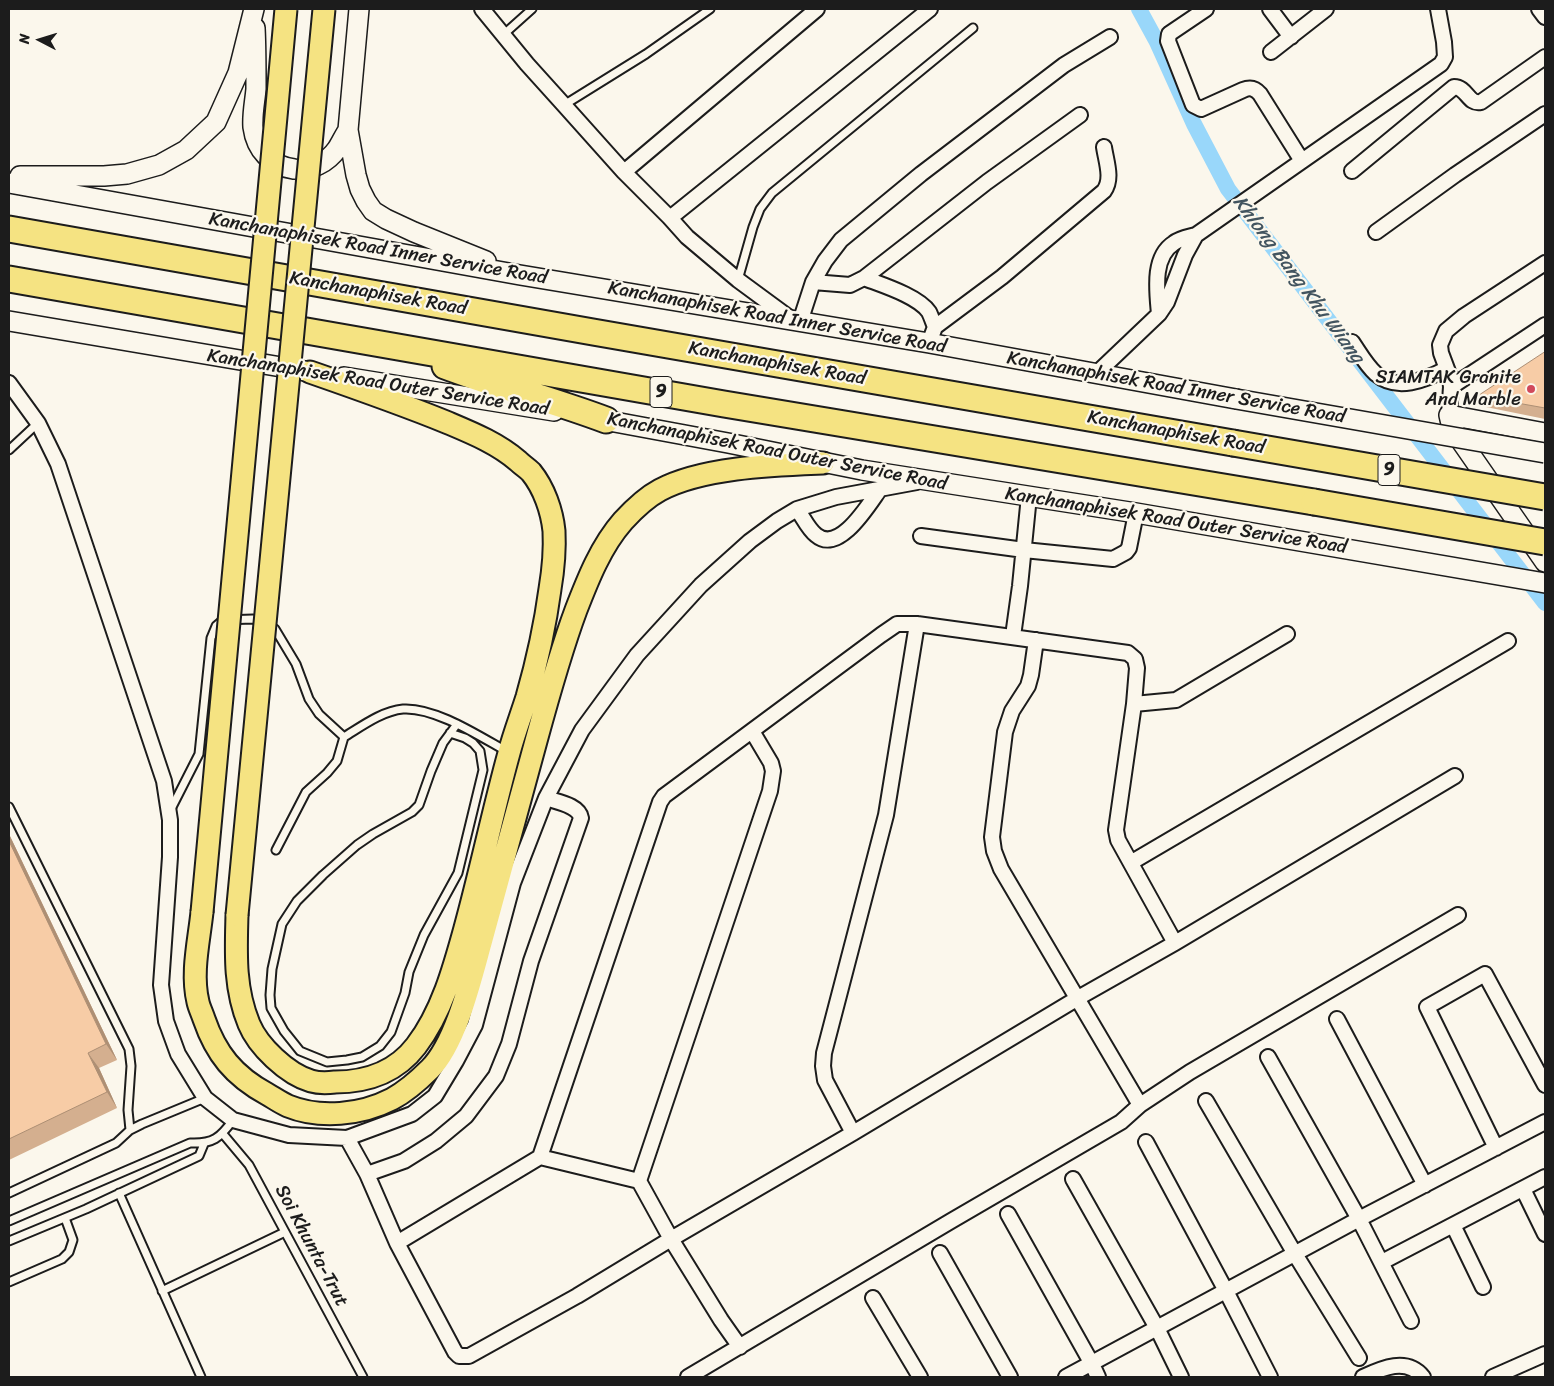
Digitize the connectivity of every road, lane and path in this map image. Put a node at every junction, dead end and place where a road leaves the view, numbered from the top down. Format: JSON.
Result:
{"nodes":[{"id":1,"x":254,"y":9,"type":"edge"},
{"id":2,"x":286,"y":9,"type":"edge"},
{"id":3,"x":324,"y":9,"type":"edge"},
{"id":4,"x":359,"y":9,"type":"edge"},
{"id":5,"x":482,"y":9,"type":"edge"},
{"id":6,"x":532,"y":9,"type":"edge"},
{"id":7,"x":710,"y":9,"type":"edge"},
{"id":8,"x":817,"y":9,"type":"edge"},
{"id":9,"x":930,"y":9,"type":"edge"},
{"id":10,"x":1206,"y":9,"type":"edge"},
{"id":11,"x":1270,"y":9,"type":"edge"},
{"id":12,"x":1326,"y":9,"type":"edge"},
{"id":13,"x":1438,"y":9,"type":"edge"},
{"id":14,"x":1539,"y":9,"type":"edge"},
{"id":15,"x":1545,"y":17,"type":"edge"},
{"id":16,"x":973,"y":28,"type":"dead end"},
{"id":17,"x":503,"y":34,"type":"junction"},
{"id":18,"x":1110,"y":37,"type":"dead end"},
{"id":19,"x":1291,"y":37,"type":"junction"},
{"id":20,"x":1271,"y":52,"type":"dead end"},
{"id":21,"x":1545,"y":56,"type":"edge"},
{"id":22,"x":564,"y":105,"type":"junction"},
{"id":23,"x":1545,"y":114,"type":"edge"},
{"id":24,"x":1080,"y":116,"type":"dead end"},
{"id":25,"x":348,"y":130,"type":"junction"},
{"id":26,"x":1104,"y":147,"type":"dead end"},
{"id":27,"x":1302,"y":161,"type":"junction"},
{"id":28,"x":1352,"y":171,"type":"dead end"},
{"id":29,"x":624,"y":172,"type":"junction"},
{"id":30,"x":9,"y":176,"type":"edge"},
{"id":31,"x":9,"y":183,"type":"edge"},
{"id":32,"x":670,"y":218,"type":"junction"},
{"id":33,"x":9,"y":229,"type":"edge"},
{"id":34,"x":1376,"y":232,"type":"dead end"},
{"id":35,"x":1196,"y":235,"type":"junction"},
{"id":36,"x":1545,"y":263,"type":"edge"},
{"id":37,"x":520,"y":275,"type":"junction"},
{"id":38,"x":864,"y":278,"type":"junction"},
{"id":39,"x":9,"y":279,"type":"edge"},
{"id":40,"x":738,"y":280,"type":"junction"},
{"id":41,"x":813,"y":282,"type":"junction"},
{"id":42,"x":1159,"y":314,"type":"junction"},
{"id":43,"x":9,"y":321,"type":"edge"},
{"id":44,"x":796,"y":321,"type":"junction"},
{"id":45,"x":1545,"y":325,"type":"edge"},
{"id":46,"x":932,"y":335,"type":"junction"},
{"id":47,"x":1352,"y":342,"type":"dead end"},
{"id":48,"x":405,"y":348,"type":"junction"},
{"id":49,"x":1446,"y":369,"type":"junction"},
{"id":50,"x":310,"y":372,"type":"junction"},
{"id":51,"x":1096,"y":374,"type":"junction"},
{"id":52,"x":9,"y":383,"type":"edge"},
{"id":53,"x":1451,"y":387,"type":"junction"},
{"id":54,"x":1449,"y":415,"type":"junction"},
{"id":55,"x":606,"y":420,"type":"junction"},
{"id":56,"x":38,"y":423,"type":"junction"},
{"id":57,"x":1545,"y":433,"type":"edge"},
{"id":58,"x":9,"y":450,"type":"edge"},
{"id":59,"x":1545,"y":453,"type":"edge"},
{"id":60,"x":823,"y":463,"type":"junction"},
{"id":61,"x":925,"y":480,"type":"junction"},
{"id":62,"x":880,"y":489,"type":"junction"},
{"id":63,"x":1029,"y":496,"type":"junction"},
{"id":64,"x":1545,"y":497,"type":"edge"},
{"id":65,"x":797,"y":509,"type":"junction"},
{"id":66,"x":1136,"y":513,"type":"junction"},
{"id":67,"x":921,"y":536,"type":"dead end"},
{"id":68,"x":1545,"y":542,"type":"edge"},
{"id":69,"x":1024,"y":550,"type":"junction"},
{"id":70,"x":1545,"y":562,"type":"edge"},
{"id":71,"x":1545,"y":583,"type":"edge"},
{"id":72,"x":917,"y":624,"type":"junction"},
{"id":73,"x":1287,"y":634,"type":"dead end"},
{"id":74,"x":1013,"y":636,"type":"junction"},
{"id":75,"x":1036,"y":640,"type":"junction"},
{"id":76,"x":1508,"y":641,"type":"dead end"},
{"id":77,"x":1134,"y":704,"type":"junction"},
{"id":78,"x":457,"y":724,"type":"junction"},
{"id":79,"x":752,"y":731,"type":"junction"},
{"id":80,"x":450,"y":733,"type":"junction"},
{"id":81,"x":344,"y":736,"type":"junction"},
{"id":82,"x":509,"y":752,"type":"junction"},
{"id":83,"x":1456,"y":776,"type":"dead end"},
{"id":84,"x":546,"y":798,"type":"junction"},
{"id":85,"x":9,"y":807,"type":"edge"},
{"id":86,"x":169,"y":813,"type":"junction"},
{"id":87,"x":276,"y":850,"type":"dead end"},
{"id":88,"x":1132,"y":862,"type":"junction"},
{"id":89,"x":1458,"y":916,"type":"dead end"},
{"id":90,"x":1175,"y":942,"type":"junction"},
{"id":91,"x":1078,"y":998,"type":"junction"},
{"id":92,"x":1337,"y":1019,"type":"dead end"},
{"id":93,"x":1268,"y":1057,"type":"dead end"},
{"id":94,"x":1545,"y":1085,"type":"edge"},
{"id":95,"x":205,"y":1098,"type":"junction"},
{"id":96,"x":1206,"y":1101,"type":"dead end"},
{"id":97,"x":1140,"y":1104,"type":"junction"},
{"id":98,"x":234,"y":1120,"type":"junction"},
{"id":99,"x":1545,"y":1122,"type":"edge"},
{"id":100,"x":130,"y":1130,"type":"junction"},
{"id":101,"x":853,"y":1133,"type":"junction"},
{"id":102,"x":223,"y":1134,"type":"junction"},
{"id":103,"x":347,"y":1138,"type":"junction"},
{"id":104,"x":1146,"y":1142,"type":"dead end"},
{"id":105,"x":204,"y":1144,"type":"junction"},
{"id":106,"x":1496,"y":1148,"type":"junction"},
{"id":107,"x":540,"y":1157,"type":"junction"},
{"id":108,"x":366,"y":1174,"type":"junction"},
{"id":109,"x":1545,"y":1177,"type":"edge"},
{"id":110,"x":1073,"y":1179,"type":"dead end"},
{"id":111,"x":639,"y":1181,"type":"junction"},
{"id":112,"x":1425,"y":1184,"type":"junction"},
{"id":113,"x":1523,"y":1189,"type":"junction"},
{"id":114,"x":9,"y":1193,"type":"edge"},
{"id":115,"x":119,"y":1193,"type":"junction"},
{"id":116,"x":1008,"y":1214,"type":"dead end"},
{"id":117,"x":1541,"y":1215,"type":"edge"},
{"id":118,"x":65,"y":1218,"type":"junction"},
{"id":119,"x":1359,"y":1219,"type":"junction"},
{"id":120,"x":9,"y":1221,"type":"edge"},
{"id":121,"x":1454,"y":1225,"type":"junction"},
{"id":122,"x":285,"y":1232,"type":"junction"},
{"id":123,"x":1545,"y":1234,"type":"edge"},
{"id":124,"x":671,"y":1239,"type":"junction"},
{"id":125,"x":9,"y":1241,"type":"edge"},
{"id":126,"x":397,"y":1243,"type":"junction"},
{"id":127,"x":940,"y":1253,"type":"dead end"},
{"id":128,"x":1295,"y":1254,"type":"junction"},
{"id":129,"x":1382,"y":1262,"type":"junction"},
{"id":130,"x":9,"y":1282,"type":"edge"},
{"id":131,"x":1483,"y":1287,"type":"dead end"},
{"id":132,"x":162,"y":1291,"type":"junction"},
{"id":133,"x":1226,"y":1291,"type":"junction"},
{"id":134,"x":873,"y":1298,"type":"dead end"},
{"id":135,"x":1411,"y":1321,"type":"dead end"},
{"id":136,"x":1157,"y":1328,"type":"junction"},
{"id":137,"x":740,"y":1347,"type":"junction"},
{"id":138,"x":1545,"y":1354,"type":"edge"},
{"id":139,"x":1359,"y":1358,"type":"dead end"},
{"id":140,"x":1092,"y":1364,"type":"junction"},
{"id":141,"x":201,"y":1377,"type":"edge"},
{"id":142,"x":363,"y":1377,"type":"edge"},
{"id":143,"x":688,"y":1377,"type":"edge"},
{"id":144,"x":920,"y":1377,"type":"edge"},
{"id":145,"x":1010,"y":1377,"type":"edge"},
{"id":146,"x":1066,"y":1377,"type":"edge"},
{"id":147,"x":1098,"y":1377,"type":"edge"},
{"id":148,"x":1181,"y":1377,"type":"edge"},
{"id":149,"x":1270,"y":1377,"type":"edge"},
{"id":150,"x":1363,"y":1377,"type":"edge"},
{"id":151,"x":1423,"y":1377,"type":"edge"},
{"id":152,"x":1492,"y":1377,"type":"edge"}],
"edges":[{"from":1,"to":25,"type":"main road"},
{"from":1,"to":30,"type":"main road"},
{"from":2,"to":60,"type":"main road","bridge":true},
{"from":3,"to":82,"type":"main road","bridge":true},
{"from":4,"to":25,"type":"main road"},
{"from":5,"to":17,"type":"street"},
{"from":6,"to":17,"type":"lane"},
{"from":7,"to":22,"type":"lane"},
{"from":8,"to":29,"type":"street"},
{"from":9,"to":32,"type":"street"},
{"from":10,"to":27,"type":"street"},
{"from":11,"to":19,"type":"street"},
{"from":12,"to":19,"type":"street"},
{"from":13,"to":27,"type":"street"},
{"from":14,"to":15,"type":"street"},
{"from":16,"to":40,"type":"lane"},
{"from":17,"to":22,"type":"street"},
{"from":18,"to":41,"type":"street"},
{"from":19,"to":20,"type":"street"},
{"from":21,"to":28,"type":"street"},
{"from":22,"to":29,"type":"street"},
{"from":23,"to":34,"type":"street"},
{"from":24,"to":38,"type":"street"},
{"from":25,"to":37,"type":"main road"},
{"from":26,"to":46,"type":"street"},
{"from":27,"to":35,"type":"street"},
{"from":29,"to":32,"type":"street"},
{"from":31,"to":37,"type":"main road","name":"Kanchanaphisek Road Inner Service Road"},
{"from":32,"to":40,"type":"street"},
{"from":33,"to":64,"type":"highway","name":"Kanchanaphisek Road","number":"9","bridge":true},
{"from":35,"to":42,"type":"street"},
{"from":35,"to":42,"type":"street"},
{"from":36,"to":49,"type":"street"},
{"from":37,"to":44,"type":"main road","name":"Kanchanaphisek Road Inner Service Road"},
{"from":38,"to":41,"type":"street"},
{"from":38,"to":46,"type":"street"},
{"from":39,"to":48,"type":"highway","number":"9"},
{"from":40,"to":44,"type":"street"},
{"from":41,"to":44,"type":"street"},
{"from":42,"to":51,"type":"street"},
{"from":43,"to":50,"type":"main road","name":"Kanchanaphisek Road Outer Service Road"},
{"from":44,"to":46,"type":"main road","name":"Kanchanaphisek Road Inner Service Road"},
{"from":45,"to":53,"type":"street"},
{"from":46,"to":51,"type":"main road","name":"Kanchanaphisek Road Inner Service Road"},
{"from":47,"to":49,"type":"street"},
{"from":48,"to":55,"type":"highway"},
{"from":48,"to":68,"type":"highway","number":"9","bridge":true},
{"from":49,"to":53,"type":"street"},
{"from":50,"to":55,"type":"main road","name":"Kanchanaphisek Road Outer Service Road"},
{"from":50,"to":82,"type":"main road"},
{"from":51,"to":59,"type":"main road","name":"Kanchanaphisek Road Inner Service Road","bridge":true},
{"from":52,"to":56,"type":"street"},
{"from":53,"to":54,"type":"street"},
{"from":54,"to":57,"type":"main road"},
{"from":54,"to":70,"type":"main road"},
{"from":55,"to":60,"type":"main road","name":"Kanchanaphisek Road Outer Service Road"},
{"from":56,"to":58,"type":"lane"},
{"from":56,"to":86,"type":"street"},
{"from":60,"to":61,"type":"main road","name":"Kanchanaphisek Road Outer Service Road"},
{"from":61,"to":62,"type":"street"},
{"from":61,"to":63,"type":"main road","name":"Kanchanaphisek Road Outer Service Road"},
{"from":62,"to":65,"type":"street"},
{"from":62,"to":65,"type":"street"},
{"from":63,"to":66,"type":"main road","name":"Kanchanaphisek Road Outer Service Road"},
{"from":63,"to":69,"type":"street"},
{"from":65,"to":84,"type":"street"},
{"from":66,"to":69,"type":"street"},
{"from":66,"to":71,"type":"main road","name":"Kanchanaphisek Road Outer Service Road"},
{"from":67,"to":69,"type":"street"},
{"from":69,"to":74,"type":"street"},
{"from":72,"to":74,"type":"street"},
{"from":72,"to":79,"type":"street"},
{"from":72,"to":101,"type":"street"},
{"from":73,"to":77,"type":"street"},
{"from":74,"to":75,"type":"street"},
{"from":75,"to":77,"type":"street"},
{"from":75,"to":91,"type":"street"},
{"from":76,"to":88,"type":"street"},
{"from":77,"to":88,"type":"street"},
{"from":78,"to":80,"type":"lane"},
{"from":78,"to":81,"type":"lane"},
{"from":78,"to":82,"type":"lane"},
{"from":79,"to":107,"type":"street"},
{"from":79,"to":111,"type":"street"},
{"from":80,"to":80,"type":"lane"},
{"from":81,"to":86,"type":"lane"},
{"from":81,"to":87,"type":"lane"},
{"from":83,"to":90,"type":"street"},
{"from":84,"to":103,"type":"street"},
{"from":84,"to":108,"type":"street"},
{"from":85,"to":100,"type":"lane"},
{"from":86,"to":95,"type":"street"},
{"from":88,"to":90,"type":"street"},
{"from":89,"to":97,"type":"street"},
{"from":90,"to":91,"type":"street"},
{"from":91,"to":97,"type":"street"},
{"from":91,"to":101,"type":"street"},
{"from":92,"to":112,"type":"street"},
{"from":93,"to":119,"type":"street"},
{"from":94,"to":106,"type":"street"},
{"from":95,"to":98,"type":"street"},
{"from":95,"to":100,"type":"lane"},
{"from":96,"to":128,"type":"street"},
{"from":97,"to":137,"type":"street"},
{"from":98,"to":102,"type":"lane"},
{"from":98,"to":103,"type":"street"},
{"from":99,"to":106,"type":"street"},
{"from":100,"to":114,"type":"lane"},
{"from":101,"to":124,"type":"street"},
{"from":102,"to":105,"type":"lane"},
{"from":102,"to":122,"type":"lane","name":"Soi Khunta-Trut"},
{"from":103,"to":108,"type":"street"},
{"from":104,"to":133,"type":"street"},
{"from":105,"to":115,"type":"lane"},
{"from":105,"to":120,"type":"lane"},
{"from":106,"to":112,"type":"street"},
{"from":107,"to":111,"type":"street"},
{"from":107,"to":126,"type":"street"},
{"from":108,"to":126,"type":"street"},
{"from":109,"to":113,"type":"street"},
{"from":110,"to":136,"type":"street"},
{"from":111,"to":124,"type":"street"},
{"from":112,"to":119,"type":"street"},
{"from":113,"to":117,"type":"street"},
{"from":113,"to":121,"type":"street"},
{"from":115,"to":118,"type":"lane"},
{"from":115,"to":132,"type":"lane"},
{"from":116,"to":140,"type":"street"},
{"from":117,"to":123,"type":"street"},
{"from":118,"to":125,"type":"lane"},
{"from":118,"to":130,"type":"lane"},
{"from":119,"to":128,"type":"street"},
{"from":119,"to":129,"type":"street"},
{"from":121,"to":129,"type":"street"},
{"from":121,"to":131,"type":"street"},
{"from":122,"to":132,"type":"lane"},
{"from":122,"to":142,"type":"lane","name":"Soi Khunta-Trut"},
{"from":124,"to":126,"type":"street"},
{"from":124,"to":137,"type":"street"},
{"from":127,"to":145,"type":"street"},
{"from":128,"to":133,"type":"street"},
{"from":128,"to":139,"type":"street"},
{"from":129,"to":135,"type":"street"},
{"from":132,"to":141,"type":"lane"},
{"from":133,"to":136,"type":"street"},
{"from":133,"to":149,"type":"street"},
{"from":134,"to":144,"type":"street"},
{"from":136,"to":140,"type":"street"},
{"from":136,"to":148,"type":"street"},
{"from":137,"to":143,"type":"street"},
{"from":138,"to":152,"type":"street"},
{"from":140,"to":146,"type":"street"},
{"from":140,"to":147,"type":"street"},
{"from":150,"to":151,"type":"street"}]}
